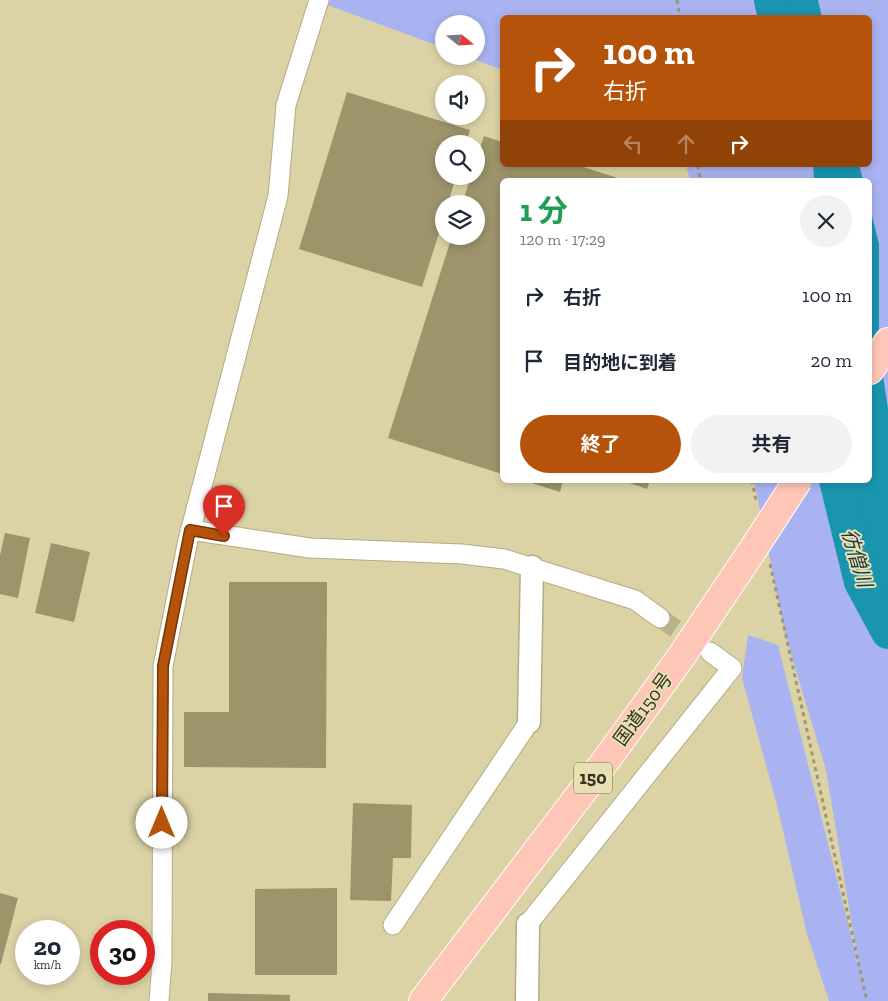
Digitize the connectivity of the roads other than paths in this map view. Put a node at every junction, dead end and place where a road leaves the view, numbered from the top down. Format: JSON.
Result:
{"nodes":[{"id":1,"x":319,"y":0,"type":"edge"},
{"id":2,"x":888,"y":342,"type":"edge"},
{"id":3,"x":872,"y":367,"type":"edge"},
{"id":4,"x":796,"y":483,"type":"edge"},
{"id":5,"x":190,"y":530,"type":"junction"},
{"id":6,"x":532,"y":567,"type":"junction"},
{"id":7,"x":660,"y":618,"type":"tunnel mouth"},
{"id":8,"x":710,"y":652,"type":"tunnel mouth"},
{"id":9,"x":529,"y":722,"type":"joint"},
{"id":10,"x":528,"y":924,"type":"joint"},
{"id":11,"x":392,"y":925,"type":"dead end"},
{"id":12,"x":159,"y":1001,"type":"edge"},
{"id":13,"x":423,"y":1001,"type":"edge"},
{"id":14,"x":528,"y":1001,"type":"edge"}],
"edges":[{"from":1,"to":5,"type":"street"},
{"from":2,"to":3,"type":"highway"},
{"from":4,"to":13,"type":"highway","name":"国道150号","number":"150","bridge":true},
{"from":5,"to":6,"type":"street"},
{"from":5,"to":12,"type":"street"},
{"from":6,"to":7,"type":"street"},
{"from":6,"to":9,"type":"street"},
{"from":8,"to":10,"type":"street"},
{"from":9,"to":11,"type":"street"},
{"from":10,"to":14,"type":"street"}]}
